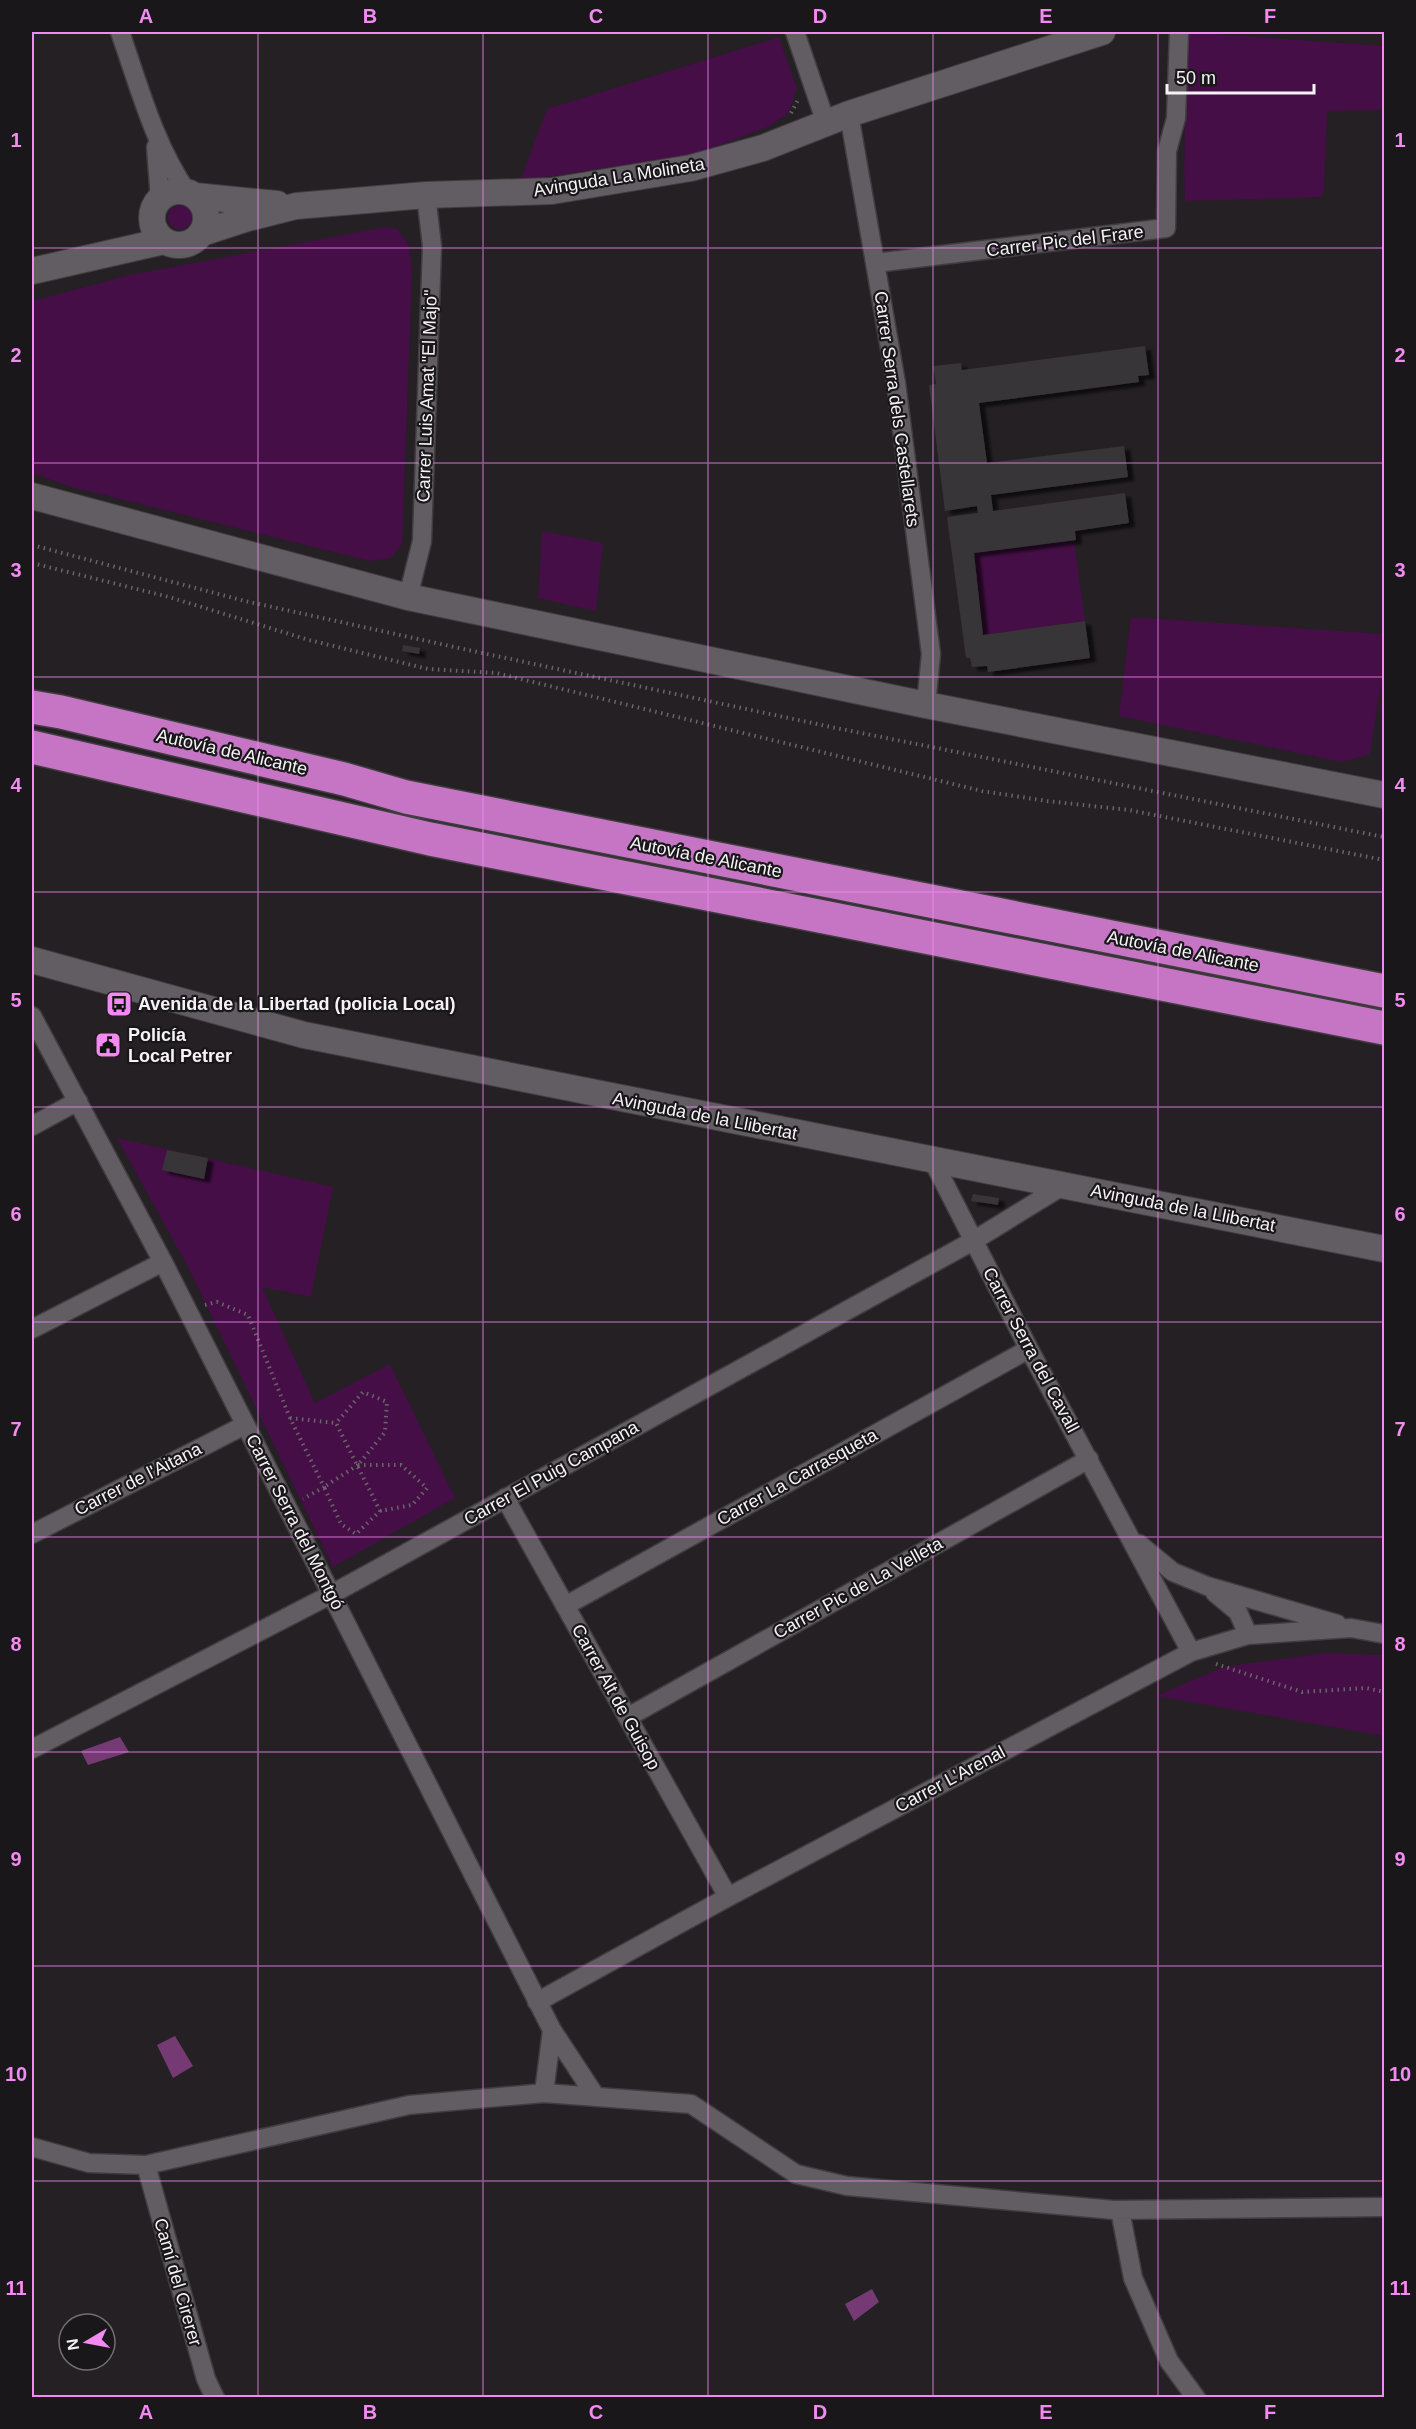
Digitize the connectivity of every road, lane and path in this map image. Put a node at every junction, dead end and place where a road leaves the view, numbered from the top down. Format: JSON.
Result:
{"nodes":[{"id":1,"x":120,"y":32,"type":"edge"},
{"id":2,"x":795,"y":32,"type":"edge"},
{"id":3,"x":1102,"y":32,"type":"edge"},
{"id":4,"x":1179,"y":32,"type":"edge"},
{"id":5,"x":838,"y":118,"type":"junction"},
{"id":6,"x":155,"y":130,"type":"junction"},
{"id":7,"x":191,"y":194,"type":"junction"},
{"id":8,"x":426,"y":195,"type":"junction"},
{"id":9,"x":156,"y":205,"type":"junction"},
{"id":10,"x":296,"y":206,"type":"junction"},
{"id":11,"x":202,"y":233,"type":"junction"},
{"id":12,"x":164,"y":241,"type":"junction"},
{"id":13,"x":69,"y":261,"type":"junction"},
{"id":14,"x":875,"y":263,"type":"junction"},
{"id":15,"x":32,"y":271,"type":"edge"},
{"id":16,"x":32,"y":496,"type":"edge"},
{"id":17,"x":32,"y":545,"type":"edge"},
{"id":18,"x":32,"y":563,"type":"edge"},
{"id":19,"x":408,"y":597,"type":"junction"},
{"id":20,"x":32,"y":697,"type":"edge"},
{"id":21,"x":926,"y":705,"type":"junction"},
{"id":22,"x":46,"y":710,"type":"edge"},
{"id":23,"x":32,"y":747,"type":"edge"},
{"id":24,"x":1384,"y":795,"type":"edge"},
{"id":25,"x":1384,"y":837,"type":"edge"},
{"id":26,"x":1384,"y":860,"type":"edge"},
{"id":27,"x":34,"y":967,"type":"edge"},
{"id":28,"x":1384,"y":991,"type":"edge"},
{"id":29,"x":32,"y":1016,"type":"edge"},
{"id":30,"x":1384,"y":1028,"type":"edge"},
{"id":31,"x":78,"y":1101,"type":"junction"},
{"id":32,"x":32,"y":1126,"type":"edge"},
{"id":33,"x":933,"y":1161,"type":"junction"},
{"id":34,"x":1064,"y":1185,"type":"junction"},
{"id":35,"x":973,"y":1241,"type":"junction"},
{"id":36,"x":1384,"y":1249,"type":"edge"},
{"id":37,"x":163,"y":1262,"type":"junction"},
{"id":38,"x":187,"y":1309,"type":"junction"},
{"id":39,"x":32,"y":1329,"type":"edge"},
{"id":40,"x":1029,"y":1349,"type":"junction"},
{"id":41,"x":290,"y":1418,"type":"junction"},
{"id":42,"x":336,"y":1423,"type":"junction"},
{"id":43,"x":245,"y":1425,"type":"junction"},
{"id":44,"x":1089,"y":1459,"type":"junction"},
{"id":45,"x":358,"y":1465,"type":"junction"},
{"id":46,"x":324,"y":1487,"type":"junction"},
{"id":47,"x":505,"y":1498,"type":"junction"},
{"id":48,"x":288,"y":1508,"type":"junction"},
{"id":49,"x":380,"y":1511,"type":"junction"},
{"id":50,"x":32,"y":1534,"type":"edge"},
{"id":51,"x":1131,"y":1537,"type":"junction"},
{"id":52,"x":1207,"y":1586,"type":"junction"},
{"id":53,"x":332,"y":1594,"type":"junction"},
{"id":54,"x":565,"y":1605,"type":"junction"},
{"id":55,"x":1351,"y":1628,"type":"junction"},
{"id":56,"x":1384,"y":1634,"type":"edge"},
{"id":57,"x":1248,"y":1635,"type":"junction"},
{"id":58,"x":1191,"y":1652,"type":"junction"},
{"id":59,"x":1224,"y":1667,"type":"dead end"},
{"id":60,"x":1384,"y":1692,"type":"edge"},
{"id":61,"x":628,"y":1717,"type":"junction"},
{"id":62,"x":32,"y":1749,"type":"edge"},
{"id":63,"x":728,"y":1897,"type":"junction"},
{"id":64,"x":537,"y":2002,"type":"junction"},
{"id":65,"x":552,"y":2030,"type":"junction"},
{"id":66,"x":544,"y":2093,"type":"junction"},
{"id":67,"x":596,"y":2097,"type":"junction"},
{"id":68,"x":32,"y":2147,"type":"edge"},
{"id":69,"x":146,"y":2165,"type":"junction"},
{"id":70,"x":1384,"y":2207,"type":"edge"},
{"id":71,"x":1120,"y":2210,"type":"junction"},
{"id":72,"x":215,"y":2397,"type":"edge"},
{"id":73,"x":1196,"y":2397,"type":"edge"}],
"edges":[{"from":1,"to":6,"type":"street"},
{"from":2,"to":5,"type":"street","name":"Carrer Serra dels Castellarets"},
{"from":3,"to":5,"type":"street","name":"Avinguda La Molineta"},
{"from":4,"to":14,"type":"street","name":"Carrer Pic del Frare"},
{"from":5,"to":8,"type":"street","name":"Avinguda La Molineta"},
{"from":5,"to":14,"type":"street","name":"Carrer Serra dels Castellarets"},
{"from":6,"to":7,"type":"street"},
{"from":6,"to":9,"type":"street"},
{"from":7,"to":9,"type":"street"},
{"from":7,"to":10,"type":"street","name":"Avinguda La Molineta"},
{"from":7,"to":11,"type":"street"},
{"from":8,"to":10,"type":"street","name":"Avinguda La Molineta"},
{"from":8,"to":19,"type":"street","name":"Carrer Luis Amat \"El Majo\""},
{"from":9,"to":12,"type":"street"},
{"from":9,"to":13,"type":"street"},
{"from":10,"to":11,"type":"street","name":"Avinguda La Molineta"},
{"from":11,"to":12,"type":"street"},
{"from":12,"to":13,"type":"street"},
{"from":13,"to":15,"type":"street"},
{"from":14,"to":21,"type":"street","name":"Carrer Serra dels Castellarets"},
{"from":16,"to":19,"type":"street"},
{"from":17,"to":25,"type":"path"},
{"from":18,"to":26,"type":"path"},
{"from":19,"to":21,"type":"street"},
{"from":20,"to":22,"type":"highway","name":"Autovía de Alicante"},
{"from":21,"to":24,"type":"street"},
{"from":22,"to":28,"type":"highway","name":"Autovía de Alicante"},
{"from":23,"to":30,"type":"highway","name":"Autovía de Alicante"},
{"from":27,"to":33,"type":"street","name":"Avinguda de la Llibertat"},
{"from":29,"to":31,"type":"street","name":"Carrer Serra del Montgó"},
{"from":31,"to":32,"type":"street"},
{"from":31,"to":37,"type":"street","name":"Carrer Serra del Montgó"},
{"from":33,"to":34,"type":"street","name":"Avinguda de la Llibertat"},
{"from":33,"to":35,"type":"street","name":"Carrer Serra del Cavall"},
{"from":34,"to":35,"type":"street","name":"Carrer El Puig Campana"},
{"from":34,"to":36,"type":"street","name":"Avinguda de la Llibertat"},
{"from":35,"to":40,"type":"street","name":"Carrer Serra del Cavall"},
{"from":35,"to":47,"type":"street","name":"Carrer El Puig Campana"},
{"from":37,"to":38,"type":"street","name":"Carrer Serra del Montgó"},
{"from":37,"to":39,"type":"street"},
{"from":38,"to":41,"type":"path"},
{"from":38,"to":43,"type":"street","name":"Carrer Serra del Montgó"},
{"from":40,"to":44,"type":"street","name":"Carrer Serra del Cavall"},
{"from":40,"to":54,"type":"street","name":"Carrer La Carrasqueta"},
{"from":41,"to":42,"type":"path"},
{"from":41,"to":46,"type":"path"},
{"from":42,"to":45,"type":"path"},
{"from":42,"to":45,"type":"path"},
{"from":43,"to":48,"type":"street","name":"Carrer Serra del Montgó"},
{"from":43,"to":50,"type":"street","name":"Carrer de l'Aitana"},
{"from":44,"to":51,"type":"street","name":"Carrer Serra del Cavall"},
{"from":44,"to":61,"type":"street","name":"Carrer Pic de La Velleta"},
{"from":45,"to":46,"type":"path"},
{"from":45,"to":49,"type":"path"},
{"from":45,"to":49,"type":"path"},
{"from":46,"to":48,"type":"path"},
{"from":46,"to":49,"type":"path"},
{"from":47,"to":53,"type":"street","name":"Carrer El Puig Campana"},
{"from":47,"to":54,"type":"street","name":"Carrer Alt de Guisop"},
{"from":48,"to":53,"type":"street","name":"Carrer Serra del Montgó"},
{"from":51,"to":52,"type":"street","name":"Carrer Serra del Cavall"},
{"from":51,"to":58,"type":"street","name":"Carrer Serra del Cavall"},
{"from":52,"to":55,"type":"street","name":"Carrer Serra del Cavall"},
{"from":52,"to":57,"type":"street","name":"Carrer Serra del Cavall"},
{"from":53,"to":62,"type":"street","name":"Carrer El Puig Campana"},
{"from":53,"to":64,"type":"street","name":"Carrer Serra del Montgó"},
{"from":54,"to":61,"type":"street","name":"Carrer Alt de Guisop"},
{"from":55,"to":56,"type":"street","name":"Carrer L'Arenal"},
{"from":55,"to":57,"type":"street","name":"Carrer L'Arenal"},
{"from":57,"to":58,"type":"street","name":"Carrer L'Arenal"},
{"from":58,"to":63,"type":"street","name":"Carrer L'Arenal"},
{"from":59,"to":60,"type":"path"},
{"from":61,"to":63,"type":"street","name":"Carrer Alt de Guisop"},
{"from":63,"to":64,"type":"street","name":"Carrer L'Arenal"},
{"from":64,"to":65,"type":"street","name":"Carrer Serra del Montgó"},
{"from":65,"to":66,"type":"street"},
{"from":65,"to":67,"type":"street","name":"Carrer Serra del Montgó"},
{"from":66,"to":67,"type":"street"},
{"from":66,"to":69,"type":"street"},
{"from":67,"to":71,"type":"street"},
{"from":68,"to":69,"type":"street"},
{"from":69,"to":72,"type":"street","name":"Camí del Cirerer"},
{"from":70,"to":71,"type":"street"},
{"from":71,"to":73,"type":"street"}]}
